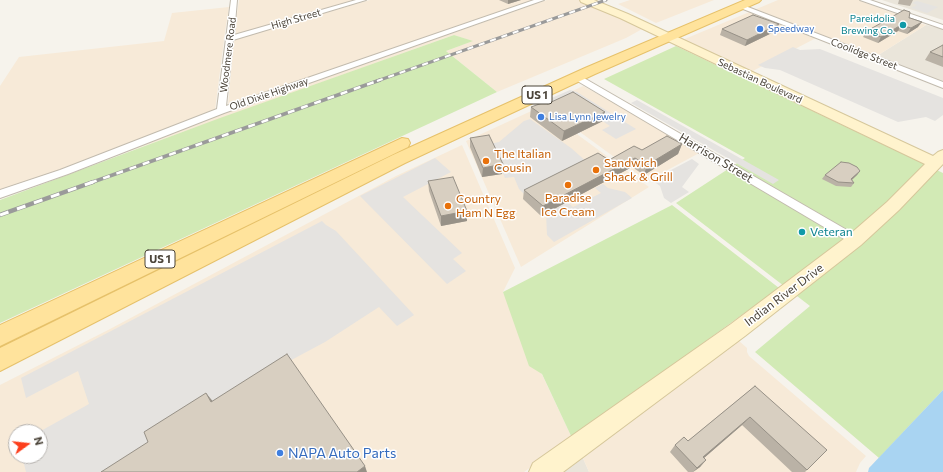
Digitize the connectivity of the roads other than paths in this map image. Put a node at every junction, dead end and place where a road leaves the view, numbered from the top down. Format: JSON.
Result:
{"nodes":[{"id":1,"x":234,"y":0,"type":"edge"},
{"id":2,"x":363,"y":0,"type":"edge"},
{"id":3,"x":541,"y":0,"type":"edge"},
{"id":4,"x":585,"y":0,"type":"edge"},
{"id":5,"x":755,"y":0,"type":"edge"},
{"id":6,"x":863,"y":0,"type":"edge"},
{"id":7,"x":737,"y":3,"type":"edge"},
{"id":8,"x":943,"y":27,"type":"edge"},
{"id":9,"x":661,"y":35,"type":"junction"},
{"id":10,"x":229,"y":39,"type":"junction"},
{"id":11,"x":577,"y":77,"type":"junction"},
{"id":12,"x":943,"y":85,"type":"edge"},
{"id":13,"x":493,"y":101,"type":"junction"},
{"id":14,"x":221,"y":111,"type":"junction"},
{"id":15,"x":485,"y":119,"type":"junction"},
{"id":16,"x":455,"y":125,"type":"junction"},
{"id":17,"x":939,"y":159,"type":"edge"},
{"id":18,"x":0,"y":194,"type":"edge"},
{"id":19,"x":270,"y":206,"type":"junction"},
{"id":20,"x":855,"y":240,"type":"junction"},
{"id":21,"x":0,"y":336,"type":"edge"},
{"id":22,"x":0,"y":354,"type":"edge"},
{"id":23,"x":0,"y":360,"type":"edge"},
{"id":24,"x":542,"y":472,"type":"edge"}],
"edges":[{"from":1,"to":10,"type":"street","name":"Woodmere Road"},
{"from":2,"to":10,"type":"street","name":"High Street"},
{"from":3,"to":14,"type":"street","name":"Old Dixie Highway"},
{"from":4,"to":9,"type":"street","name":"Sebastian Boulevard"},
{"from":5,"to":7,"type":"main road","number":"US 1"},
{"from":6,"to":8,"type":"street"},
{"from":7,"to":9,"type":"main road","number":"US 1"},
{"from":7,"to":12,"type":"street","name":"Coolidge Street"},
{"from":9,"to":11,"type":"main road","number":"US 1"},
{"from":9,"to":13,"type":"main road","number":"US 1"},
{"from":9,"to":17,"type":"street","name":"Sebastian Boulevard"},
{"from":10,"to":14,"type":"street","name":"Woodmere Road"},
{"from":11,"to":15,"type":"main road","number":"US 1"},
{"from":11,"to":20,"type":"street","name":"Harrison Street"},
{"from":13,"to":15,"type":"main road"},
{"from":13,"to":16,"type":"main road","number":"US 1"},
{"from":14,"to":18,"type":"street","name":"Old Dixie Highway"},
{"from":15,"to":16,"type":"main road","number":"US 1"},
{"from":16,"to":19,"type":"main road","number":"US 1"},
{"from":16,"to":23,"type":"main road","number":"US 1"},
{"from":17,"to":20,"type":"street","name":"Indian River Drive"},
{"from":19,"to":21,"type":"main road","number":"US 1"},
{"from":19,"to":22,"type":"main road"},
{"from":20,"to":24,"type":"street","name":"Indian River Drive"}]}
